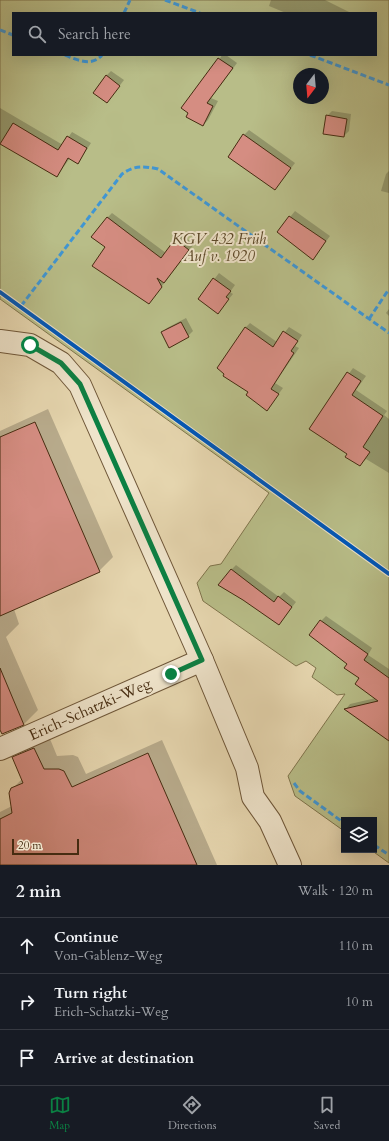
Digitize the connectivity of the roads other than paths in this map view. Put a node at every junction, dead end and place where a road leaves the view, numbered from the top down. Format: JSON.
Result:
{"nodes":[{"id":1,"x":0,"y":341,"type":"edge"},
{"id":2,"x":202,"y":660,"type":"junction"},
{"id":3,"x":0,"y":749,"type":"edge"},
{"id":4,"x":290,"y":865,"type":"edge"}],
"edges":[{"from":1,"to":2,"type":"lane"},
{"from":2,"to":3,"type":"lane","name":"Erich-Schatzki-Weg"},
{"from":2,"to":4,"type":"lane"}]}
